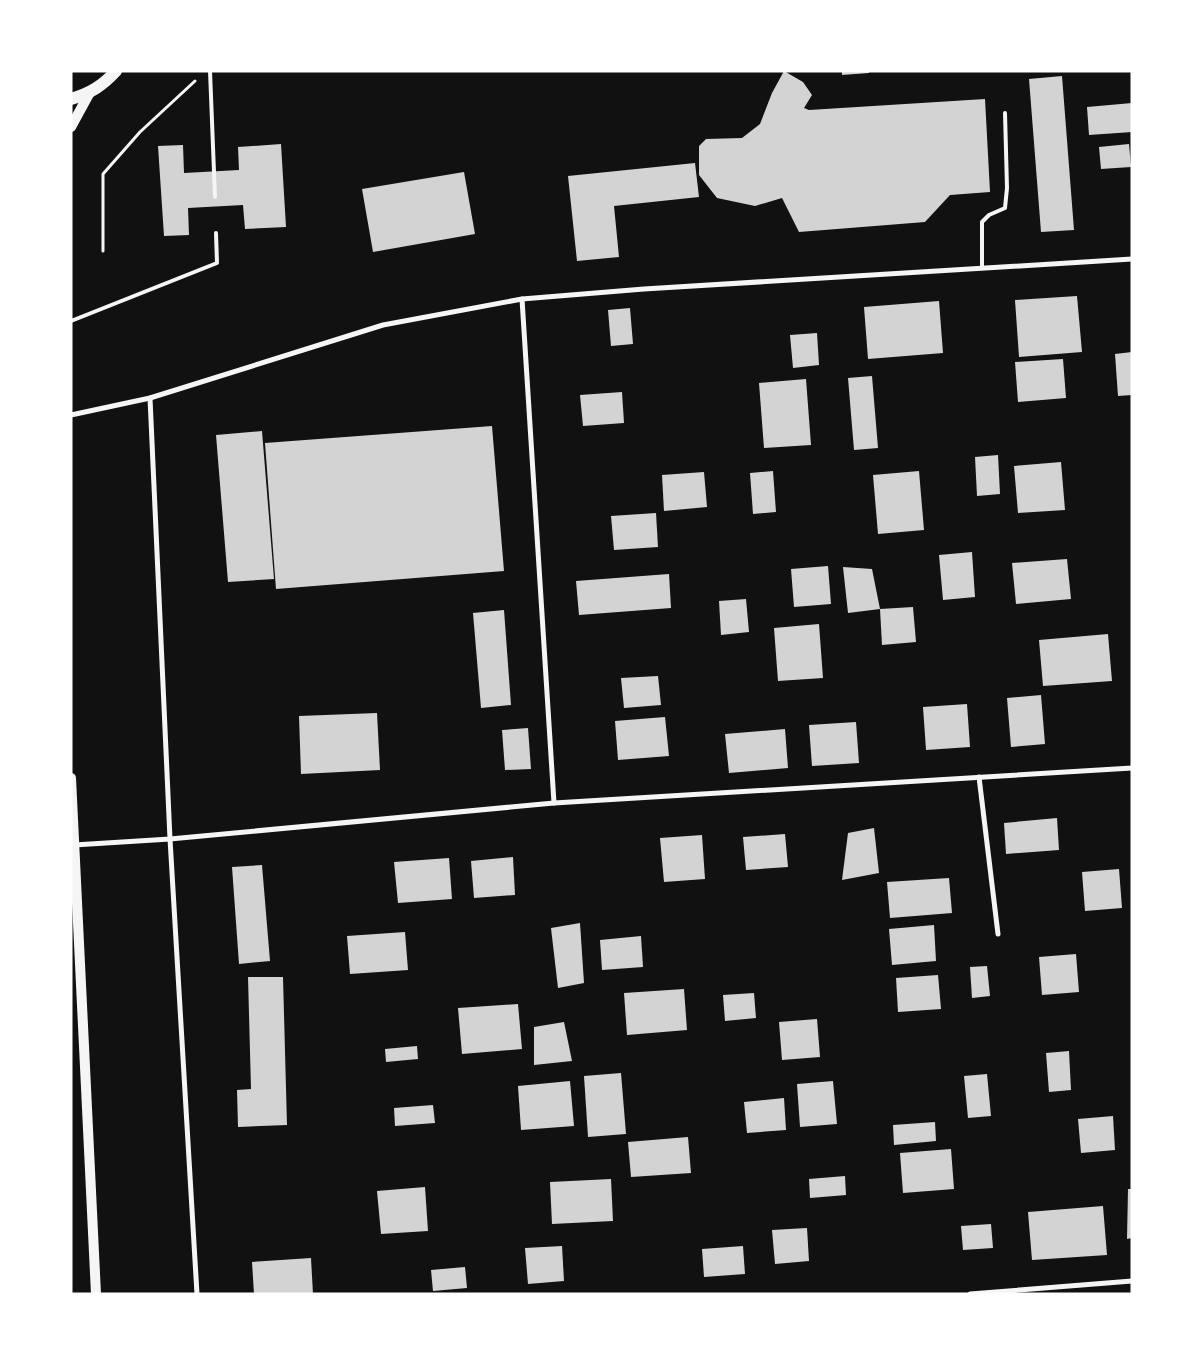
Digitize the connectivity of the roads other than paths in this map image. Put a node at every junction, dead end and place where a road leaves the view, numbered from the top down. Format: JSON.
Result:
{"nodes":[{"id":1,"x":116,"y":71,"type":"edge"},
{"id":2,"x":127,"y":71,"type":"edge"},
{"id":3,"x":210,"y":71,"type":"edge"},
{"id":4,"x":103,"y":85,"type":"junction"},
{"id":5,"x":89,"y":94,"type":"junction"},
{"id":6,"x":71,"y":99,"type":"edge"},
{"id":7,"x":1005,"y":112,"type":"dead end"},
{"id":8,"x":71,"y":127,"type":"edge"},
{"id":9,"x":215,"y":197,"type":"dead end"},
{"id":10,"x":216,"y":233,"type":"dead end"},
{"id":11,"x":1132,"y":258,"type":"edge"},
{"id":12,"x":982,"y":268,"type":"junction"},
{"id":13,"x":522,"y":299,"type":"junction"},
{"id":14,"x":71,"y":321,"type":"edge"},
{"id":15,"x":150,"y":398,"type":"junction"},
{"id":16,"x":71,"y":415,"type":"edge"},
{"id":17,"x":1132,"y":768,"type":"edge"},
{"id":18,"x":979,"y":777,"type":"junction"},
{"id":19,"x":71,"y":778,"type":"edge"},
{"id":20,"x":554,"y":803,"type":"junction"},
{"id":21,"x":170,"y":839,"type":"junction"},
{"id":22,"x":73,"y":845,"type":"edge"},
{"id":23,"x":998,"y":934,"type":"dead end"},
{"id":24,"x":1132,"y":1281,"type":"edge"},
{"id":25,"x":96,"y":1294,"type":"edge"},
{"id":26,"x":196,"y":1294,"type":"edge"},
{"id":27,"x":970,"y":1294,"type":"edge"}],
"edges":[{"from":1,"to":4,"type":"main road"},
{"from":2,"to":4,"type":"main road"},
{"from":3,"to":9,"type":"lane"},
{"from":4,"to":5,"type":"main road"},
{"from":5,"to":6,"type":"main road"},
{"from":5,"to":8,"type":"main road"},
{"from":7,"to":12,"type":"lane"},
{"from":10,"to":14,"type":"lane"},
{"from":11,"to":12,"type":"street"},
{"from":12,"to":13,"type":"street"},
{"from":13,"to":15,"type":"street"},
{"from":13,"to":20,"type":"street"},
{"from":15,"to":16,"type":"street"},
{"from":15,"to":21,"type":"street"},
{"from":17,"to":18,"type":"street"},
{"from":18,"to":20,"type":"street"},
{"from":18,"to":23,"type":"street"},
{"from":19,"to":22,"type":"main road"},
{"from":20,"to":21,"type":"street"},
{"from":21,"to":22,"type":"street"},
{"from":21,"to":26,"type":"street"},
{"from":22,"to":25,"type":"main road"},
{"from":24,"to":27,"type":"street"}]}
